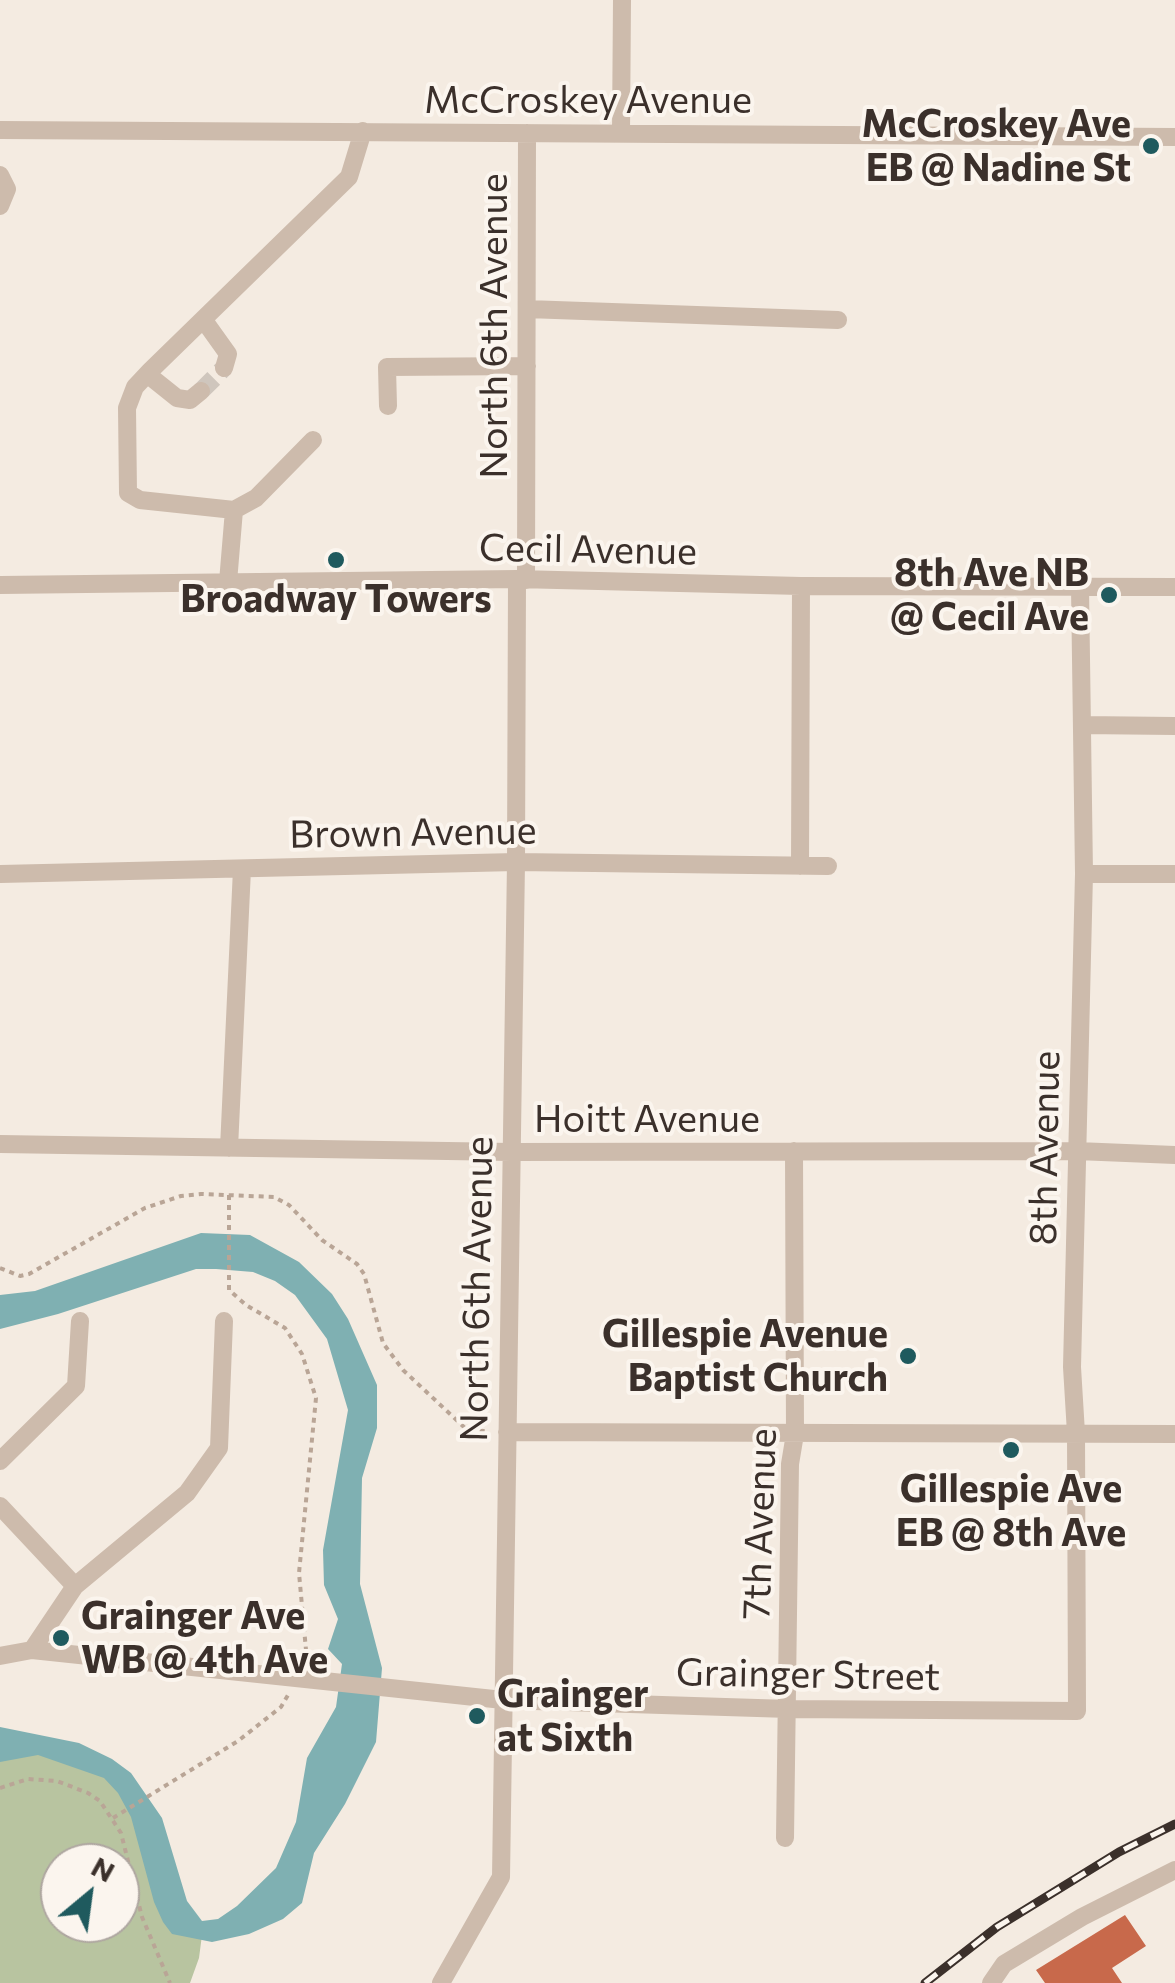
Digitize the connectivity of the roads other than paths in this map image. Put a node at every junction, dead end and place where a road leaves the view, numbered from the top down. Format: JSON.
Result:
{"nodes":[{"id":1,"x":622,"y":0,"type":"edge"},
{"id":2,"x":0,"y":130,"type":"edge"},
{"id":3,"x":363,"y":131,"type":"junction"},
{"id":4,"x":527,"y":132,"type":"junction"},
{"id":5,"x":621,"y":133,"type":"junction"},
{"id":6,"x":1175,"y":137,"type":"edge"},
{"id":7,"x":0,"y":175,"type":"edge"},
{"id":8,"x":0,"y":206,"type":"edge"},
{"id":9,"x":527,"y":309,"type":"junction"},
{"id":10,"x":203,"y":319,"type":"junction"},
{"id":11,"x":838,"y":320,"type":"dead end"},
{"id":12,"x":527,"y":366,"type":"junction"},
{"id":13,"x":224,"y":368,"type":"dead end"},
{"id":14,"x":147,"y":374,"type":"junction"},
{"id":15,"x":201,"y":391,"type":"dead end"},
{"id":16,"x":388,"y":406,"type":"dead end"},
{"id":17,"x":313,"y":440,"type":"dead end"},
{"id":18,"x":234,"y":510,"type":"junction"},
{"id":19,"x":522,"y":580,"type":"junction"},
{"id":20,"x":228,"y":582,"type":"junction"},
{"id":21,"x":0,"y":585,"type":"edge"},
{"id":22,"x":802,"y":586,"type":"junction"},
{"id":23,"x":1080,"y":587,"type":"junction"},
{"id":24,"x":1175,"y":587,"type":"edge"},
{"id":25,"x":1082,"y":725,"type":"junction"},
{"id":26,"x":1175,"y":726,"type":"edge"},
{"id":27,"x":516,"y":862,"type":"junction"},
{"id":28,"x":800,"y":866,"type":"junction"},
{"id":29,"x":828,"y":866,"type":"dead end"},
{"id":30,"x":242,"y":869,"type":"junction"},
{"id":31,"x":0,"y":874,"type":"edge"},
{"id":32,"x":1084,"y":874,"type":"junction"},
{"id":33,"x":1175,"y":874,"type":"edge"},
{"id":34,"x":0,"y":1144,"type":"edge"},
{"id":35,"x":229,"y":1148,"type":"junction"},
{"id":36,"x":1077,"y":1150,"type":"junction"},
{"id":37,"x":794,"y":1151,"type":"junction"},
{"id":38,"x":511,"y":1152,"type":"junction"},
{"id":39,"x":1175,"y":1155,"type":"edge"},
{"id":40,"x":80,"y":1321,"type":"dead end"},
{"id":41,"x":224,"y":1321,"type":"dead end"},
{"id":42,"x":507,"y":1432,"type":"junction"},
{"id":43,"x":795,"y":1434,"type":"junction"},
{"id":44,"x":1076,"y":1434,"type":"junction"},
{"id":45,"x":1175,"y":1434,"type":"edge"},
{"id":46,"x":0,"y":1460,"type":"edge"},
{"id":47,"x":0,"y":1506,"type":"edge"},
{"id":48,"x":75,"y":1586,"type":"junction"},
{"id":49,"x":32,"y":1650,"type":"junction"},
{"id":50,"x":0,"y":1656,"type":"edge"},
{"id":51,"x":503,"y":1700,"type":"junction"},
{"id":52,"x":789,"y":1709,"type":"junction"},
{"id":53,"x":1077,"y":1711,"type":"joint"},
{"id":54,"x":786,"y":1838,"type":"dead end"},
{"id":55,"x":1175,"y":1870,"type":"edge"},
{"id":56,"x":441,"y":1983,"type":"edge"},
{"id":57,"x":990,"y":1983,"type":"edge"}],
"edges":[{"from":1,"to":5,"type":"street"},
{"from":2,"to":3,"type":"street","name":"McCroskey Avenue"},
{"from":3,"to":4,"type":"street","name":"McCroskey Avenue"},
{"from":3,"to":10,"type":"street"},
{"from":4,"to":5,"type":"street","name":"McCroskey Avenue"},
{"from":4,"to":9,"type":"street","name":"North 6th Avenue"},
{"from":5,"to":6,"type":"street","name":"McCroskey Avenue"},
{"from":7,"to":8,"type":"street"},
{"from":9,"to":11,"type":"street"},
{"from":9,"to":12,"type":"street","name":"North 6th Avenue"},
{"from":10,"to":13,"type":"street"},
{"from":10,"to":14,"type":"street"},
{"from":12,"to":16,"type":"street"},
{"from":12,"to":19,"type":"street","name":"North 6th Avenue"},
{"from":14,"to":15,"type":"street"},
{"from":14,"to":18,"type":"street"},
{"from":17,"to":18,"type":"street"},
{"from":18,"to":20,"type":"street"},
{"from":19,"to":20,"type":"street","name":"Cecil Avenue"},
{"from":19,"to":22,"type":"street","name":"Cecil Avenue"},
{"from":19,"to":27,"type":"street","name":"North 6th Avenue"},
{"from":20,"to":21,"type":"street","name":"Cecil Avenue"},
{"from":22,"to":23,"type":"street","name":"Cecil Avenue"},
{"from":22,"to":28,"type":"street"},
{"from":23,"to":24,"type":"street","name":"Cecil Avenue"},
{"from":23,"to":25,"type":"street","name":"8th Avenue"},
{"from":25,"to":26,"type":"street"},
{"from":25,"to":32,"type":"street","name":"8th Avenue"},
{"from":27,"to":28,"type":"street","name":"Brown Avenue"},
{"from":27,"to":30,"type":"street","name":"Brown Avenue"},
{"from":27,"to":38,"type":"street","name":"North 6th Avenue"},
{"from":28,"to":29,"type":"street","name":"Brown Avenue"},
{"from":30,"to":31,"type":"street","name":"Brown Avenue"},
{"from":30,"to":35,"type":"street"},
{"from":32,"to":33,"type":"street"},
{"from":32,"to":36,"type":"street","name":"8th Avenue"},
{"from":34,"to":35,"type":"street","name":"Hoitt Avenue"},
{"from":35,"to":38,"type":"street","name":"Hoitt Avenue"},
{"from":36,"to":37,"type":"street","name":"Hoitt Avenue"},
{"from":36,"to":39,"type":"street","name":"Hoitt Avenue"},
{"from":36,"to":44,"type":"street","name":"8th Avenue"},
{"from":37,"to":38,"type":"street","name":"Hoitt Avenue"},
{"from":37,"to":43,"type":"street","name":"7th Avenue"},
{"from":38,"to":42,"type":"street","name":"North 6th Avenue"},
{"from":40,"to":46,"type":"street"},
{"from":41,"to":48,"type":"street"},
{"from":42,"to":43,"type":"street"},
{"from":42,"to":51,"type":"street","name":"North 6th Avenue"},
{"from":43,"to":44,"type":"street"},
{"from":43,"to":52,"type":"street","name":"7th Avenue"},
{"from":44,"to":45,"type":"street"},
{"from":44,"to":53,"type":"street","name":"8th Avenue"},
{"from":47,"to":48,"type":"street"},
{"from":48,"to":49,"type":"street"},
{"from":49,"to":50,"type":"street","name":"Grainger Street"},
{"from":49,"to":51,"type":"street","name":"Grainger Street"},
{"from":51,"to":52,"type":"street","name":"Grainger Street"},
{"from":51,"to":56,"type":"street","name":"North 6th Avenue"},
{"from":52,"to":53,"type":"street","name":"Grainger Street"},
{"from":52,"to":54,"type":"street","name":"7th Avenue"},
{"from":55,"to":57,"type":"street"}]}
